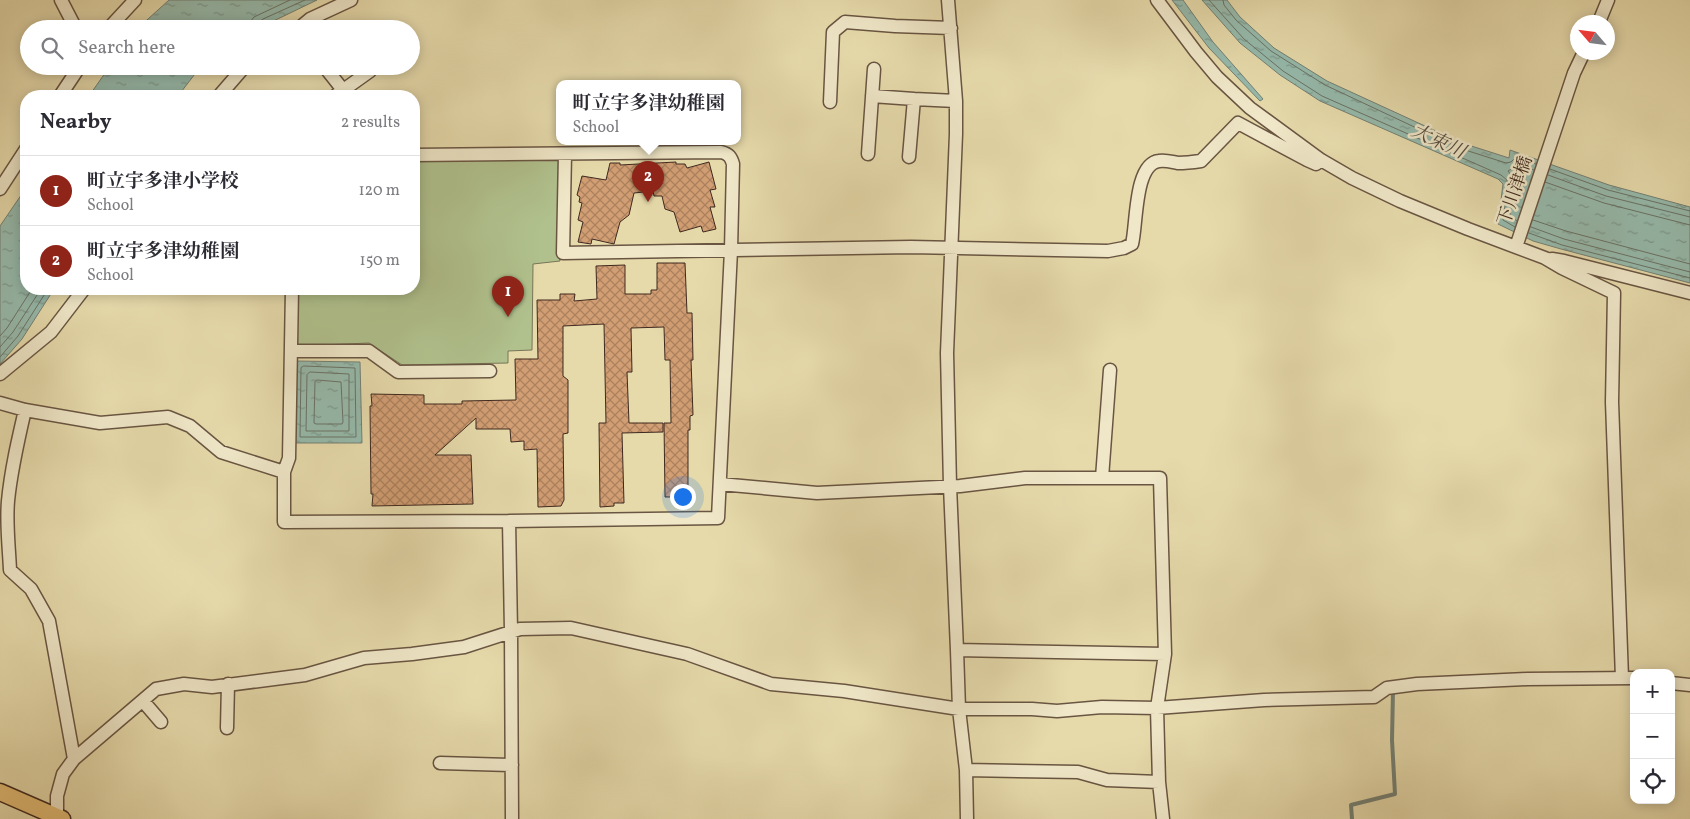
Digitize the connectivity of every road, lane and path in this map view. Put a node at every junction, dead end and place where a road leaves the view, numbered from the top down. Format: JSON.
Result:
{"nodes":[{"id":1,"x":61,"y":0,"type":"edge"},
{"id":2,"x":135,"y":0,"type":"edge"},
{"id":3,"x":351,"y":0,"type":"edge"},
{"id":4,"x":948,"y":0,"type":"edge"},
{"id":5,"x":1158,"y":0,"type":"edge"},
{"id":6,"x":1608,"y":0,"type":"edge"},
{"id":7,"x":1602,"y":15,"type":"edge"},
{"id":8,"x":71,"y":20,"type":"edge"},
{"id":9,"x":116,"y":20,"type":"edge"},
{"id":10,"x":309,"y":20,"type":"edge"},
{"id":11,"x":951,"y":28,"type":"junction"},
{"id":12,"x":1580,"y":60,"type":"edge"},
{"id":13,"x":874,"y":69,"type":"dead end"},
{"id":14,"x":74,"y":75,"type":"edge"},
{"id":15,"x":237,"y":75,"type":"edge"},
{"id":16,"x":329,"y":75,"type":"edge"},
{"id":17,"x":364,"y":75,"type":"edge"},
{"id":18,"x":64,"y":90,"type":"edge"},
{"id":19,"x":224,"y":90,"type":"edge"},
{"id":20,"x":337,"y":90,"type":"edge"},
{"id":21,"x":343,"y":90,"type":"edge"},
{"id":22,"x":872,"y":96,"type":"junction"},
{"id":23,"x":914,"y":99,"type":"junction"},
{"id":24,"x":956,"y":100,"type":"junction"},
{"id":25,"x":830,"y":102,"type":"dead end"},
{"id":26,"x":565,"y":154,"type":"junction"},
{"id":27,"x":868,"y":154,"type":"dead end"},
{"id":28,"x":420,"y":155,"type":"edge"},
{"id":29,"x":909,"y":157,"type":"dead end"},
{"id":30,"x":20,"y":158,"type":"edge"},
{"id":31,"x":1321,"y":160,"type":"junction"},
{"id":32,"x":0,"y":189,"type":"edge"},
{"id":33,"x":1517,"y":244,"type":"junction"},
{"id":34,"x":952,"y":248,"type":"junction"},
{"id":35,"x":731,"y":250,"type":"junction"},
{"id":36,"x":1545,"y":258,"type":"junction"},
{"id":37,"x":1690,"y":293,"type":"edge"},
{"id":38,"x":79,"y":295,"type":"edge"},
{"id":39,"x":292,"y":295,"type":"edge"},
{"id":40,"x":291,"y":352,"type":"junction"},
{"id":41,"x":1110,"y":370,"type":"dead end"},
{"id":42,"x":490,"y":371,"type":"dead end"},
{"id":43,"x":0,"y":374,"type":"edge"},
{"id":44,"x":0,"y":404,"type":"edge"},
{"id":45,"x":25,"y":410,"type":"junction"},
{"id":46,"x":284,"y":472,"type":"junction"},
{"id":47,"x":1102,"y":478,"type":"junction"},
{"id":48,"x":720,"y":484,"type":"junction"},
{"id":49,"x":950,"y":486,"type":"junction"},
{"id":50,"x":509,"y":521,"type":"junction"},
{"id":51,"x":512,"y":631,"type":"junction"},
{"id":52,"x":957,"y":650,"type":"junction"},
{"id":53,"x":1165,"y":654,"type":"junction"},
{"id":54,"x":1628,"y":678,"type":"edge"},
{"id":55,"x":228,"y":684,"type":"junction"},
{"id":56,"x":1675,"y":684,"type":"edge"},
{"id":57,"x":1690,"y":686,"type":"edge"},
{"id":58,"x":143,"y":701,"type":"junction"},
{"id":59,"x":1158,"y":708,"type":"junction"},
{"id":60,"x":959,"y":709,"type":"junction"},
{"id":61,"x":162,"y":722,"type":"dead end"},
{"id":62,"x":227,"y":728,"type":"dead end"},
{"id":63,"x":74,"y":759,"type":"junction"},
{"id":64,"x":440,"y":763,"type":"dead end"},
{"id":65,"x":512,"y":765,"type":"junction"},
{"id":66,"x":966,"y":770,"type":"junction"},
{"id":67,"x":1159,"y":782,"type":"junction"},
{"id":68,"x":0,"y":792,"type":"edge"},
{"id":69,"x":59,"y":818,"type":"edge"},
{"id":70,"x":512,"y":819,"type":"edge"},
{"id":71,"x":967,"y":819,"type":"edge"},
{"id":72,"x":1163,"y":819,"type":"edge"}],
"edges":[{"from":1,"to":8,"type":"street"},
{"from":2,"to":9,"type":"street"},
{"from":3,"to":10,"type":"street"},
{"from":4,"to":11,"type":"street"},
{"from":5,"to":31,"type":"street"},
{"from":6,"to":7,"type":"street"},
{"from":11,"to":24,"type":"street"},
{"from":11,"to":25,"type":"street"},
{"from":12,"to":33,"type":"street","name":"下川津橋"},
{"from":13,"to":22,"type":"street"},
{"from":14,"to":18,"type":"street"},
{"from":15,"to":19,"type":"street"},
{"from":16,"to":20,"type":"street"},
{"from":17,"to":21,"type":"street"},
{"from":22,"to":23,"type":"street"},
{"from":22,"to":27,"type":"street"},
{"from":23,"to":24,"type":"street"},
{"from":23,"to":29,"type":"street"},
{"from":24,"to":34,"type":"street"},
{"from":26,"to":28,"type":"street"},
{"from":26,"to":35,"type":"street"},
{"from":26,"to":35,"type":"street"},
{"from":30,"to":32,"type":"street"},
{"from":31,"to":33,"type":"street"},
{"from":31,"to":34,"type":"street"},
{"from":33,"to":36,"type":"street"},
{"from":34,"to":35,"type":"street"},
{"from":34,"to":49,"type":"street"},
{"from":35,"to":48,"type":"street"},
{"from":36,"to":37,"type":"street"},
{"from":36,"to":54,"type":"street"},
{"from":38,"to":43,"type":"street"},
{"from":39,"to":40,"type":"street"},
{"from":40,"to":42,"type":"street"},
{"from":40,"to":46,"type":"street"},
{"from":41,"to":47,"type":"street"},
{"from":44,"to":45,"type":"street"},
{"from":45,"to":46,"type":"street"},
{"from":45,"to":63,"type":"street"},
{"from":46,"to":50,"type":"street"},
{"from":47,"to":49,"type":"street"},
{"from":47,"to":53,"type":"street"},
{"from":48,"to":49,"type":"street"},
{"from":48,"to":50,"type":"street"},
{"from":49,"to":52,"type":"street"},
{"from":50,"to":51,"type":"street"},
{"from":51,"to":55,"type":"street"},
{"from":51,"to":60,"type":"street"},
{"from":51,"to":65,"type":"street"},
{"from":52,"to":53,"type":"street"},
{"from":52,"to":60,"type":"street"},
{"from":53,"to":59,"type":"street"},
{"from":54,"to":59,"type":"street"},
{"from":55,"to":58,"type":"street"},
{"from":55,"to":62,"type":"street"},
{"from":56,"to":57,"type":"street"},
{"from":58,"to":61,"type":"street"},
{"from":58,"to":63,"type":"street"},
{"from":59,"to":60,"type":"street"},
{"from":59,"to":67,"type":"street"},
{"from":60,"to":66,"type":"street"},
{"from":63,"to":69,"type":"street"},
{"from":64,"to":65,"type":"street"},
{"from":65,"to":70,"type":"street"},
{"from":66,"to":67,"type":"street"},
{"from":66,"to":71,"type":"street"},
{"from":67,"to":72,"type":"street"},
{"from":68,"to":69,"type":"main road"}]}
